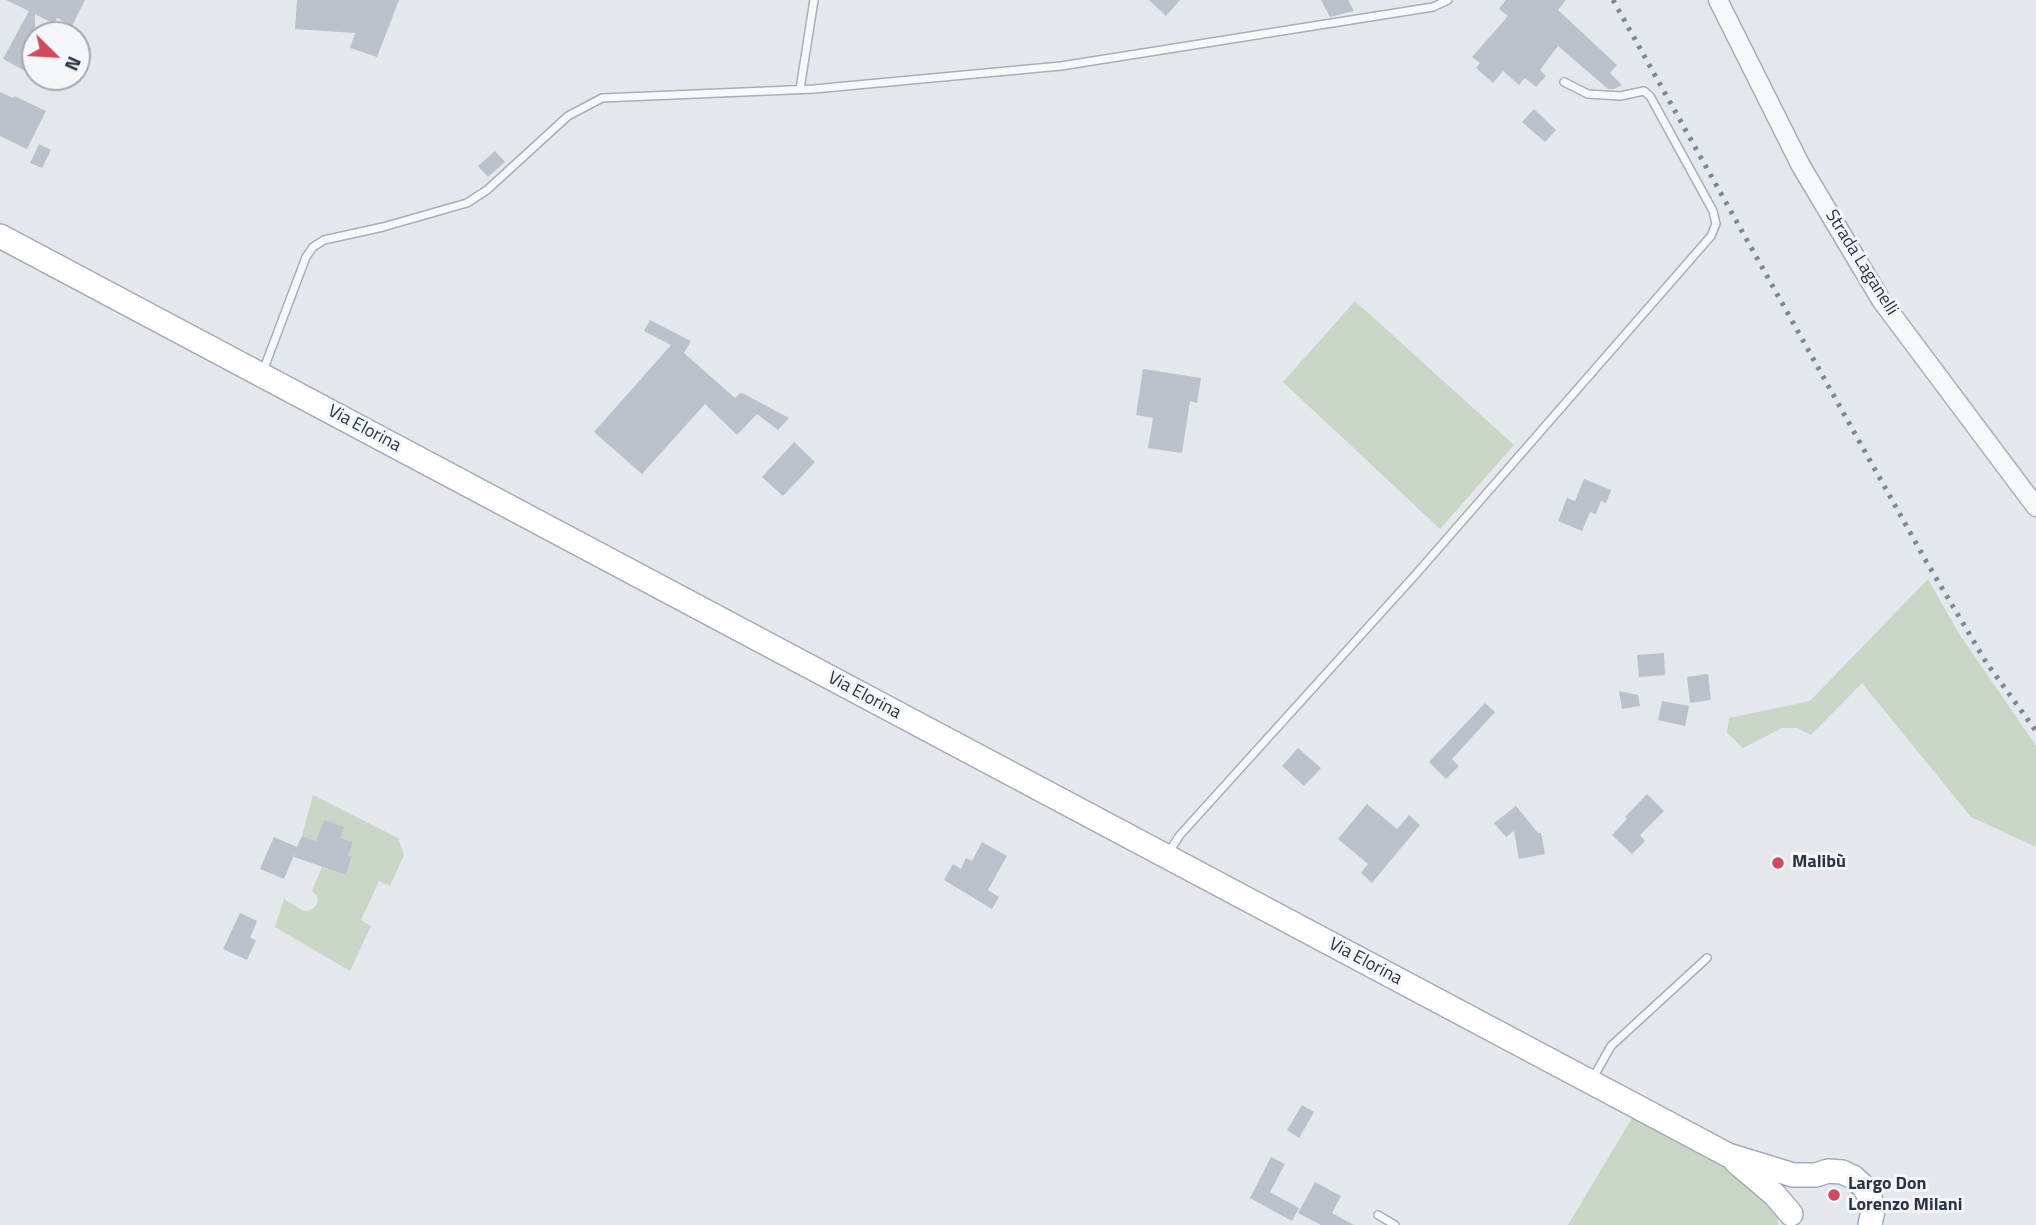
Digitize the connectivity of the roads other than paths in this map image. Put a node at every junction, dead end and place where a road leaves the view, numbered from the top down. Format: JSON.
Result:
{"nodes":[{"id":1,"x":814,"y":0,"type":"edge"},
{"id":2,"x":1448,"y":0,"type":"edge"},
{"id":3,"x":1718,"y":0,"type":"edge"},
{"id":4,"x":1564,"y":82,"type":"dead end"},
{"id":5,"x":800,"y":89,"type":"junction"},
{"id":6,"x":0,"y":236,"type":"edge"},
{"id":7,"x":262,"y":375,"type":"junction"},
{"id":8,"x":2036,"y":506,"type":"edge"},
{"id":9,"x":1166,"y":856,"type":"junction"},
{"id":10,"x":1707,"y":958,"type":"dead end"},
{"id":11,"x":1591,"y":1082,"type":"junction"},
{"id":12,"x":1728,"y":1155,"type":"junction"},
{"id":13,"x":1816,"y":1175,"type":"junction"},
{"id":14,"x":1378,"y":1215,"type":"dead end"},
{"id":15,"x":1875,"y":1220,"type":"edge"},
{"id":16,"x":1792,"y":1221,"type":"edge"},
{"id":17,"x":1395,"y":1225,"type":"edge"}],
"edges":[{"from":1,"to":5,"type":"lane"},
{"from":2,"to":5,"type":"lane"},
{"from":3,"to":8,"type":"street","name":"Strada Laganelli"},
{"from":4,"to":9,"type":"lane"},
{"from":5,"to":7,"type":"lane"},
{"from":6,"to":7,"type":"main road","name":"Via Elorina"},
{"from":7,"to":9,"type":"main road","name":"Via Elorina"},
{"from":9,"to":11,"type":"main road","name":"Via Elorina"},
{"from":10,"to":11,"type":"lane"},
{"from":11,"to":12,"type":"main road","name":"Via Elorina"},
{"from":12,"to":13,"type":"main road"},
{"from":12,"to":16,"type":"main road"},
{"from":13,"to":15,"type":"main road"},
{"from":13,"to":16,"type":"main road"},
{"from":14,"to":17,"type":"lane"}]}
